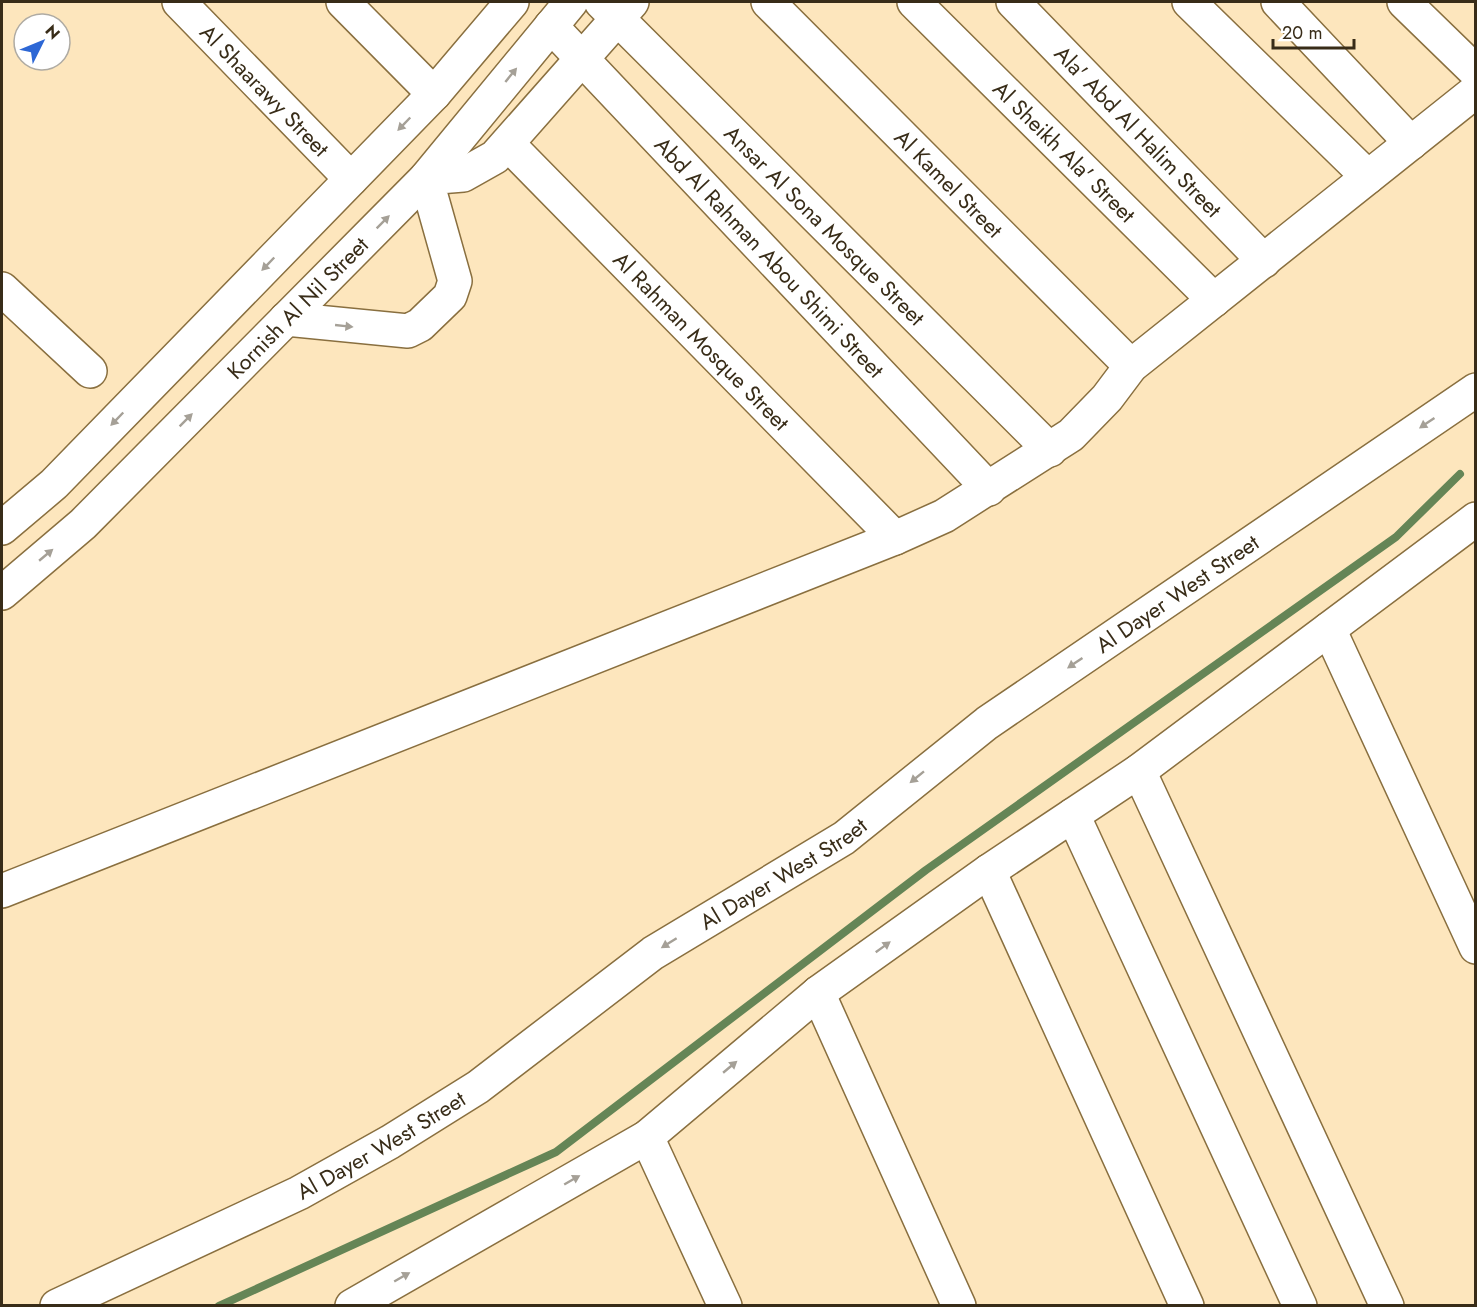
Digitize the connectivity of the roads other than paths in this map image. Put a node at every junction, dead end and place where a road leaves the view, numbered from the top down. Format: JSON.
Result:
{"nodes":[{"id":1,"x":179,"y":2,"type":"edge"},
{"id":2,"x":343,"y":2,"type":"edge"},
{"id":3,"x":512,"y":2,"type":"edge"},
{"id":4,"x":768,"y":2,"type":"edge"},
{"id":5,"x":914,"y":2,"type":"edge"},
{"id":6,"x":1013,"y":2,"type":"edge"},
{"id":7,"x":1189,"y":2,"type":"edge"},
{"id":8,"x":1278,"y":2,"type":"edge"},
{"id":9,"x":1404,"y":2,"type":"edge"},
{"id":10,"x":617,"y":7,"type":"edge"},
{"id":11,"x":561,"y":14,"type":"edge"},
{"id":12,"x":582,"y":59,"type":"junction"},
{"id":13,"x":1476,"y":72,"type":"edge"},
{"id":14,"x":1476,"y":91,"type":"edge"},
{"id":15,"x":434,"y":94,"type":"junction"},
{"id":16,"x":1411,"y":143,"type":"junction"},
{"id":17,"x":508,"y":144,"type":"junction"},
{"id":18,"x":1368,"y":177,"type":"junction"},
{"id":19,"x":426,"y":178,"type":"junction"},
{"id":20,"x":351,"y":179,"type":"junction"},
{"id":21,"x":1264,"y":261,"type":"junction"},
{"id":22,"x":2,"y":289,"type":"edge"},
{"id":23,"x":1214,"y":300,"type":"junction"},
{"id":24,"x":286,"y":319,"type":"junction"},
{"id":25,"x":1131,"y":366,"type":"junction"},
{"id":26,"x":90,"y":371,"type":"dead end"},
{"id":27,"x":1476,"y":390,"type":"edge"},
{"id":28,"x":1050,"y":450,"type":"junction"},
{"id":29,"x":989,"y":489,"type":"junction"},
{"id":30,"x":1476,"y":519,"type":"edge"},
{"id":31,"x":2,"y":528,"type":"edge"},
{"id":32,"x":895,"y":538,"type":"junction"},
{"id":33,"x":2,"y":593,"type":"edge"},
{"id":34,"x":1329,"y":628,"type":"junction"},
{"id":35,"x":1139,"y":771,"type":"junction"},
{"id":36,"x":1072,"y":815,"type":"junction"},
{"id":37,"x":989,"y":871,"type":"junction"},
{"id":38,"x":2,"y":891,"type":"edge"},
{"id":39,"x":1476,"y":947,"type":"edge"},
{"id":40,"x":818,"y":993,"type":"junction"},
{"id":41,"x":647,"y":1137,"type":"junction"},
{"id":42,"x":57,"y":1305,"type":"edge"},
{"id":43,"x":352,"y":1305,"type":"edge"},
{"id":44,"x":725,"y":1305,"type":"edge"},
{"id":45,"x":959,"y":1305,"type":"edge"},
{"id":46,"x":1187,"y":1305,"type":"edge"},
{"id":47,"x":1300,"y":1305,"type":"edge"},
{"id":48,"x":1387,"y":1305,"type":"edge"}],
"edges":[{"from":1,"to":20,"type":"main road","name":"Al Shaarawy Street"},
{"from":2,"to":15,"type":"main road"},
{"from":3,"to":15,"type":"main road"},
{"from":4,"to":25,"type":"main road","name":"Al Kamel Street"},
{"from":5,"to":23,"type":"main road","name":"Al Sheikh Ala' Street"},
{"from":6,"to":21,"type":"main road","name":"Ala' Abd Al Halim Street"},
{"from":7,"to":18,"type":"main road"},
{"from":8,"to":16,"type":"main road"},
{"from":9,"to":13,"type":"main road"},
{"from":10,"to":12,"type":"main road"},
{"from":10,"to":28,"type":"main road","name":"Ansar Al Sona Mosque Street"},
{"from":11,"to":12,"type":"main road","name":"Abd Al Rahman Abou Shimi Street"},
{"from":19,"to":11,"type":"main road","name":"Kornish Al Nil Street","one_way":true},
{"from":12,"to":17,"type":"main road"},
{"from":12,"to":29,"type":"main road","name":"Abd Al Rahman Abou Shimi Street"},
{"from":14,"to":16,"type":"main road"},
{"from":15,"to":20,"type":"main road","one_way":true},
{"from":16,"to":18,"type":"main road"},
{"from":17,"to":19,"type":"main road"},
{"from":17,"to":32,"type":"main road","name":"Al Rahman Mosque Street"},
{"from":18,"to":21,"type":"main road"},
{"from":24,"to":19,"type":"main road","name":"Kornish Al Nil Street","one_way":true},
{"from":24,"to":19,"type":"main road","one_way":true},
{"from":20,"to":31,"type":"main road","one_way":true},
{"from":21,"to":23,"type":"main road"},
{"from":22,"to":26,"type":"main road"},
{"from":23,"to":25,"type":"main road"},
{"from":33,"to":24,"type":"main road","name":"Kornish Al Nil Street","one_way":true},
{"from":25,"to":28,"type":"main road"},
{"from":27,"to":42,"type":"main road","name":"Al Dayer West Street","one_way":true},
{"from":28,"to":29,"type":"main road"},
{"from":29,"to":32,"type":"main road"},
{"from":30,"to":34,"type":"main road"},
{"from":32,"to":38,"type":"main road"},
{"from":34,"to":35,"type":"main road"},
{"from":34,"to":39,"type":"main road"},
{"from":35,"to":36,"type":"main road"},
{"from":35,"to":48,"type":"main road"},
{"from":36,"to":37,"type":"main road"},
{"from":36,"to":47,"type":"main road"},
{"from":40,"to":37,"type":"main road","one_way":true},
{"from":37,"to":46,"type":"main road"},
{"from":41,"to":40,"type":"main road","one_way":true},
{"from":40,"to":45,"type":"main road"},
{"from":43,"to":41,"type":"main road","one_way":true},
{"from":41,"to":44,"type":"main road"}]}
